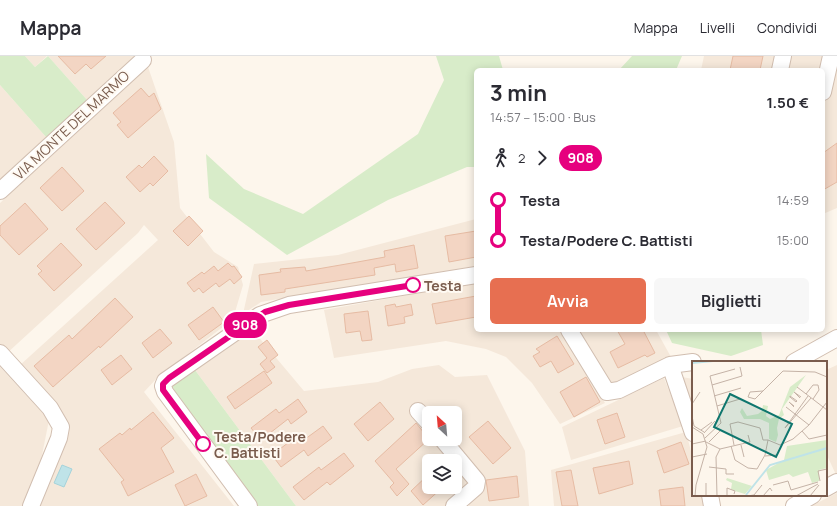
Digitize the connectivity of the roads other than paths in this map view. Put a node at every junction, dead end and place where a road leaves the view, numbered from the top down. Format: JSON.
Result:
{"nodes":[{"id":1,"x":783,"y":56,"type":"edge"},
{"id":2,"x":830,"y":56,"type":"edge"},
{"id":3,"x":143,"y":60,"type":"dead end"},
{"id":4,"x":780,"y":68,"type":"edge"},
{"id":5,"x":825,"y":82,"type":"edge"},
{"id":6,"x":0,"y":191,"type":"edge"},
{"id":7,"x":474,"y":274,"type":"edge"},
{"id":8,"x":570,"y":332,"type":"edge"},
{"id":9,"x":837,"y":338,"type":"edge"},
{"id":10,"x":0,"y":353,"type":"edge"},
{"id":11,"x":796,"y":361,"type":"edge"},
{"id":12,"x":692,"y":362,"type":"edge"},
{"id":13,"x":670,"y":365,"type":"junction"},
{"id":14,"x":418,"y":411,"type":"dead end"},
{"id":15,"x":422,"y":416,"type":"edge"},
{"id":16,"x":692,"y":430,"type":"edge"},
{"id":17,"x":448,"y":446,"type":"edge"},
{"id":18,"x":837,"y":482,"type":"edge"},
{"id":19,"x":827,"y":487,"type":"edge"},
{"id":20,"x":710,"y":496,"type":"edge"},
{"id":21,"x":811,"y":496,"type":"edge"},
{"id":22,"x":32,"y":506,"type":"edge"},
{"id":23,"x":249,"y":506,"type":"edge"},
{"id":24,"x":454,"y":506,"type":"edge"},
{"id":25,"x":712,"y":506,"type":"edge"},
{"id":26,"x":794,"y":506,"type":"edge"}],
"edges":[{"from":1,"to":4,"type":"street"},
{"from":2,"to":5,"type":"street"},
{"from":3,"to":6,"type":"street","name":"VIA MONTE DEL MARMO"},
{"from":7,"to":23,"type":"street"},
{"from":8,"to":13,"type":"street"},
{"from":9,"to":11,"type":"street"},
{"from":10,"to":22,"type":"street"},
{"from":12,"to":13,"type":"street"},
{"from":13,"to":16,"type":"street"},
{"from":14,"to":15,"type":"street"},
{"from":17,"to":24,"type":"street"},
{"from":18,"to":19,"type":"street"},
{"from":20,"to":25,"type":"street"},
{"from":21,"to":26,"type":"street"}]}
